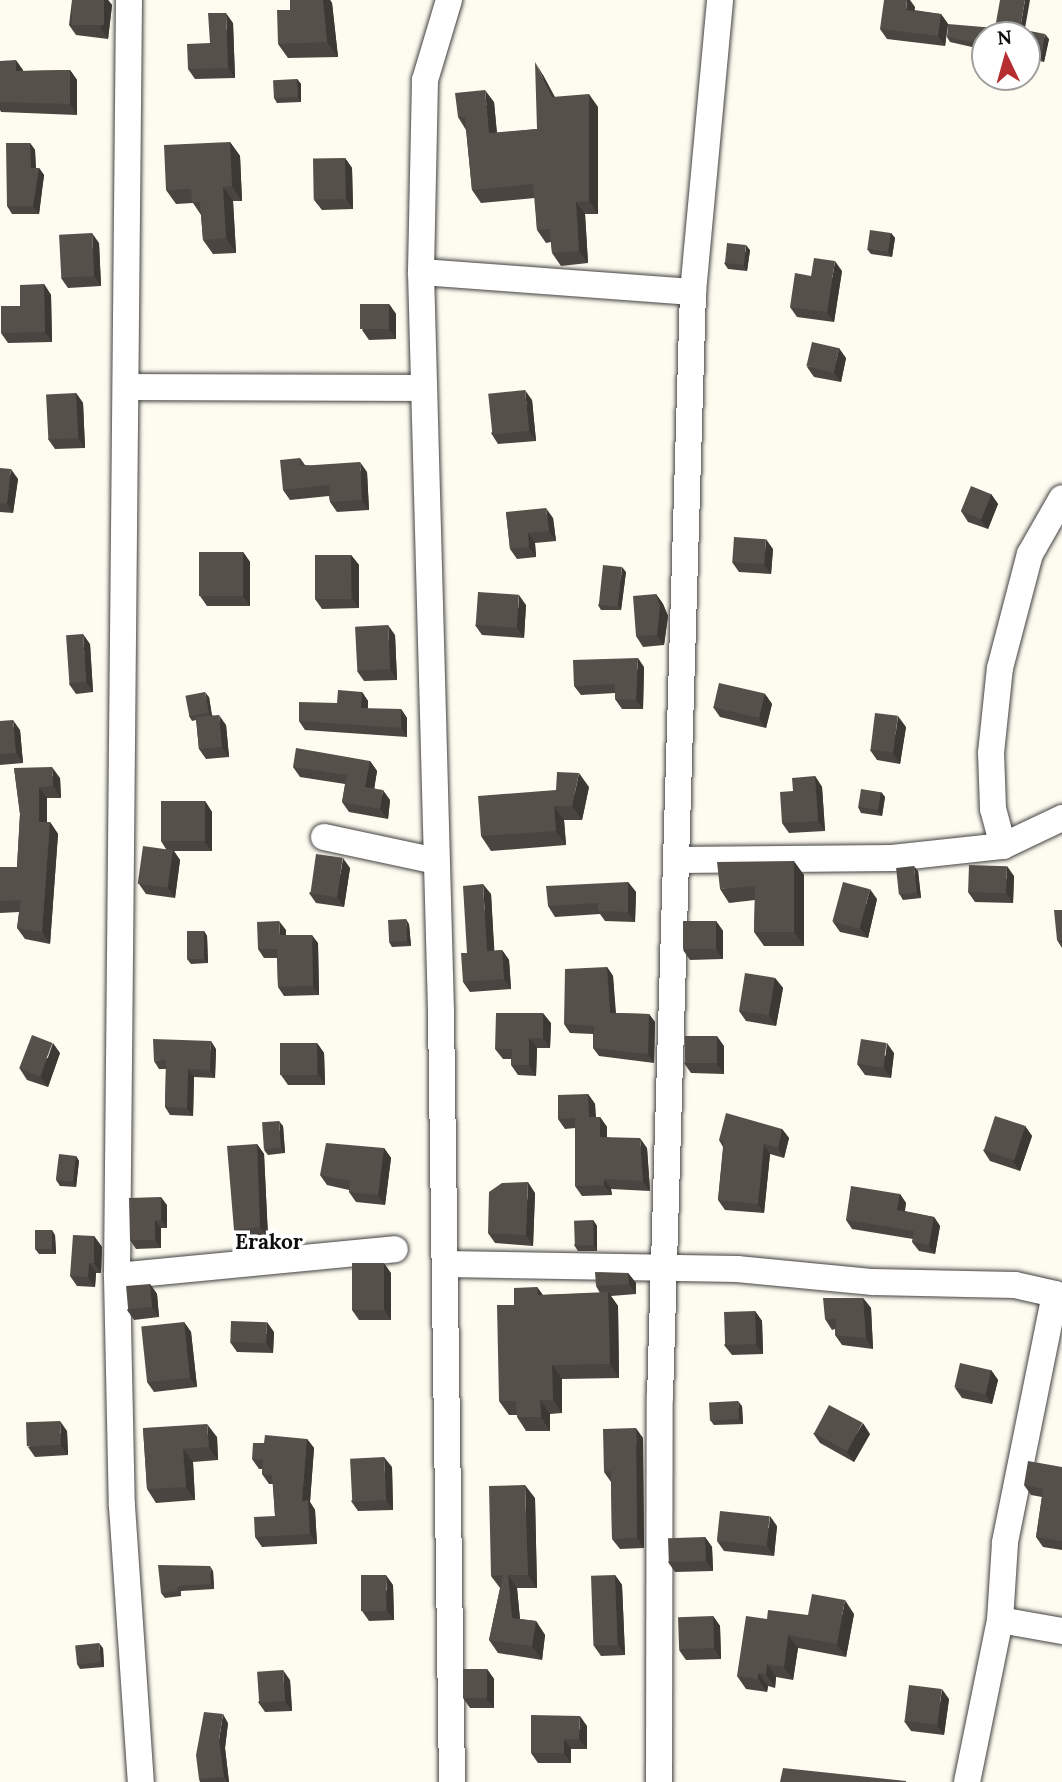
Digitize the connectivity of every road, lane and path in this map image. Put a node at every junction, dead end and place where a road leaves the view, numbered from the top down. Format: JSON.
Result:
{"nodes":[{"id":1,"x":129,"y":0,"type":"edge"},
{"id":2,"x":449,"y":0,"type":"edge"},
{"id":3,"x":720,"y":0,"type":"edge"},
{"id":4,"x":421,"y":272,"type":"junction"},
{"id":5,"x":693,"y":292,"type":"junction"},
{"id":6,"x":126,"y":387,"type":"junction"},
{"id":7,"x":422,"y":388,"type":"junction"},
{"id":8,"x":1062,"y":498,"type":"edge"},
{"id":9,"x":1062,"y":818,"type":"edge"},
{"id":10,"x":324,"y":837,"type":"dead end"},
{"id":11,"x":1003,"y":846,"type":"junction"},
{"id":12,"x":677,"y":860,"type":"junction"},
{"id":13,"x":436,"y":861,"type":"junction"},
{"id":14,"x":395,"y":1249,"type":"dead end"},
{"id":15,"x":446,"y":1264,"type":"junction"},
{"id":16,"x":666,"y":1269,"type":"junction"},
{"id":17,"x":117,"y":1276,"type":"junction"},
{"id":18,"x":1000,"y":1620,"type":"junction"},
{"id":19,"x":1062,"y":1631,"type":"edge"},
{"id":20,"x":141,"y":1782,"type":"edge"},
{"id":21,"x":452,"y":1782,"type":"edge"},
{"id":22,"x":659,"y":1782,"type":"edge"},
{"id":23,"x":967,"y":1782,"type":"edge"}],
"edges":[{"from":1,"to":6,"type":"street"},
{"from":2,"to":4,"type":"street"},
{"from":3,"to":5,"type":"street"},
{"from":4,"to":5,"type":"street"},
{"from":4,"to":7,"type":"street"},
{"from":5,"to":12,"type":"street"},
{"from":6,"to":7,"type":"street"},
{"from":6,"to":17,"type":"street"},
{"from":7,"to":13,"type":"street"},
{"from":8,"to":11,"type":"street"},
{"from":9,"to":11,"type":"street"},
{"from":10,"to":13,"type":"street"},
{"from":11,"to":12,"type":"street"},
{"from":12,"to":16,"type":"street"},
{"from":13,"to":15,"type":"street"},
{"from":14,"to":17,"type":"street"},
{"from":15,"to":16,"type":"street"},
{"from":15,"to":21,"type":"street"},
{"from":16,"to":18,"type":"street"},
{"from":16,"to":22,"type":"street"},
{"from":17,"to":20,"type":"street"},
{"from":18,"to":19,"type":"street"},
{"from":18,"to":23,"type":"street"}]}
